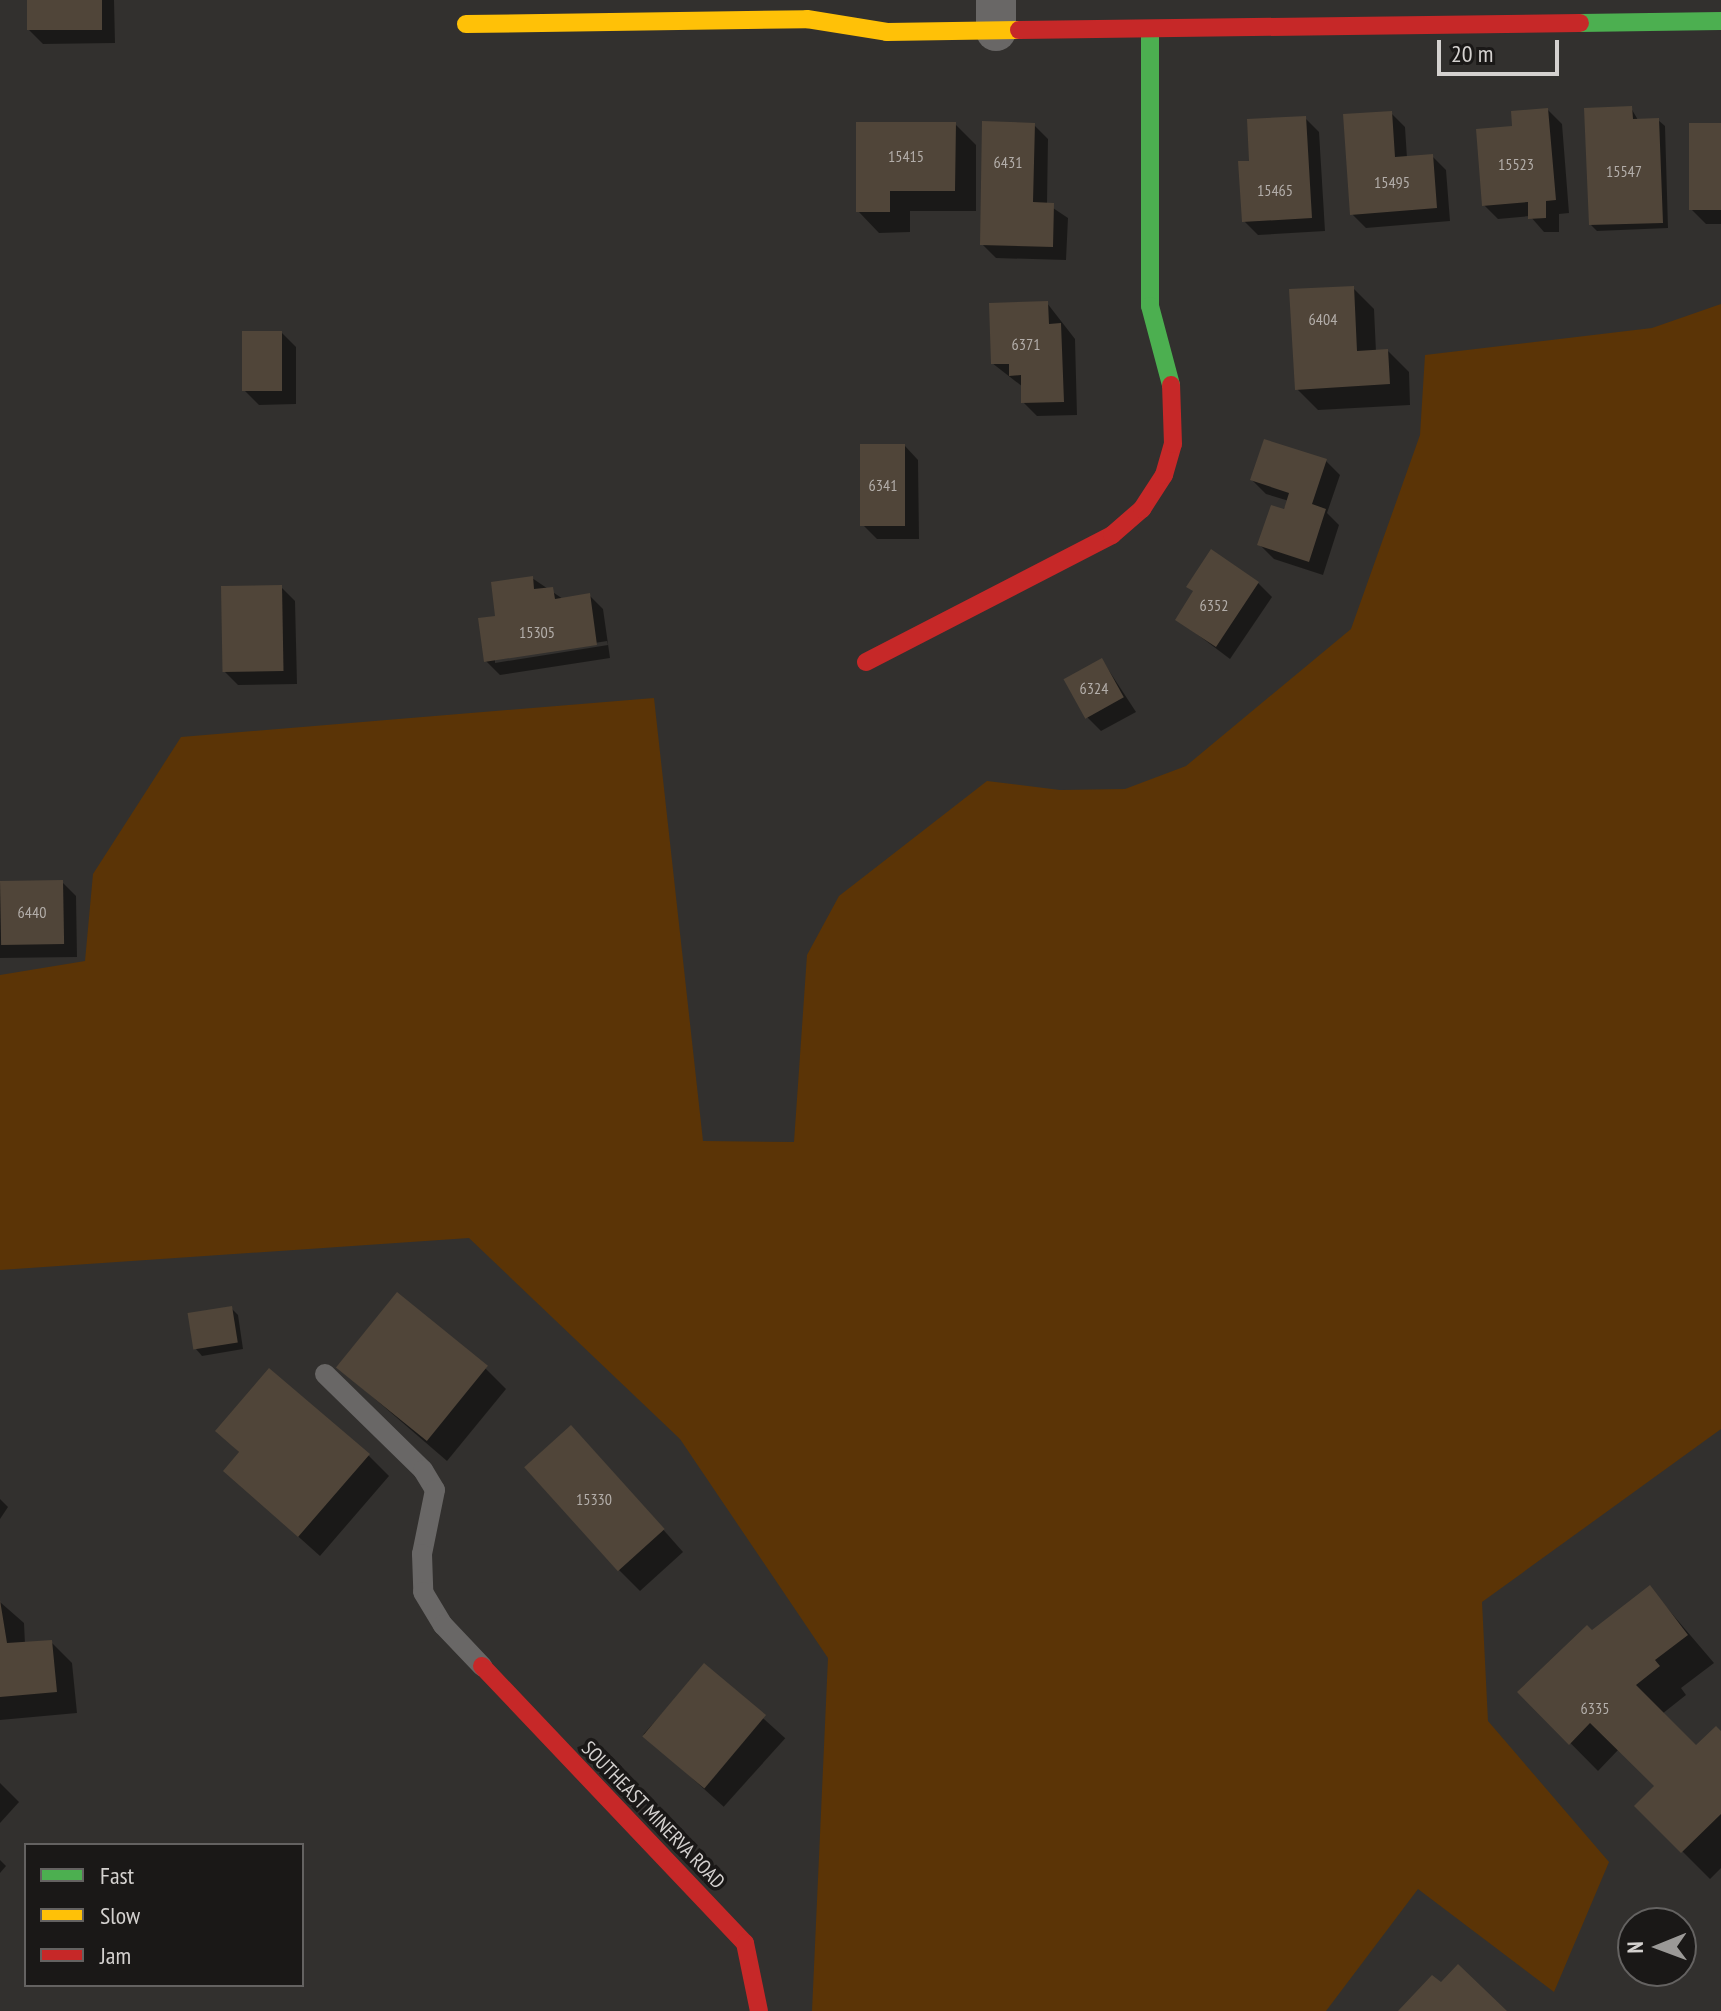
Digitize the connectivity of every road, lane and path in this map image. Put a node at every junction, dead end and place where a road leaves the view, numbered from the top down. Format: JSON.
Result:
{"nodes":[{"id":1,"x":762,"y":10,"type":"edge"},
{"id":2,"x":1445,"y":12,"type":"edge"},
{"id":3,"x":996,"y":15,"type":"edge"},
{"id":4,"x":1721,"y":21,"type":"edge"},
{"id":5,"x":466,"y":24,"type":"dead end"},
{"id":6,"x":1150,"y":29,"type":"junction"},
{"id":7,"x":866,"y":662,"type":"dead end"},
{"id":8,"x":325,"y":1374,"type":"dead end"},
{"id":9,"x":482,"y":1666,"type":"joint"},
{"id":10,"x":759,"y":2011,"type":"edge"}],
"edges":[{"from":1,"to":3,"type":"street"},
{"from":1,"to":5,"type":"street"},
{"from":2,"to":4,"type":"street"},
{"from":2,"to":6,"type":"street"},
{"from":3,"to":6,"type":"street"},
{"from":6,"to":7,"type":"street"},
{"from":8,"to":9,"type":"lane"},
{"from":9,"to":10,"type":"street","name":"SOUTHEAST MINERVA ROAD"}]}
